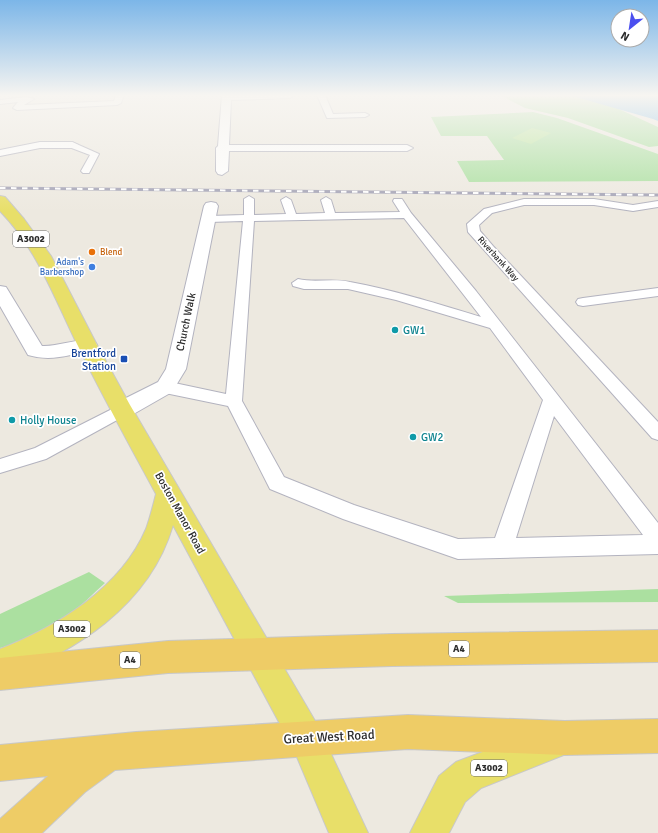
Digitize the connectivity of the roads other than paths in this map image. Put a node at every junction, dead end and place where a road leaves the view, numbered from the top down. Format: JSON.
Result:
{"nodes":[{"id":1,"x":223,"y":134,"type":"edge"},
{"id":2,"x":72,"y":145,"type":"joint"},
{"id":3,"x":222,"y":148,"type":"junction"},
{"id":4,"x":407,"y":148,"type":"dead end"},
{"id":5,"x":0,"y":153,"type":"edge"},
{"id":6,"x":86,"y":171,"type":"dead end"},
{"id":7,"x":222,"y":171,"type":"dead end"},
{"id":8,"x":249,"y":199,"type":"dead end"},
{"id":9,"x":0,"y":200,"type":"edge"},
{"id":10,"x":286,"y":200,"type":"dead end"},
{"id":11,"x":326,"y":200,"type":"dead end"},
{"id":12,"x":398,"y":201,"type":"dead end"},
{"id":13,"x":658,"y":204,"type":"edge"},
{"id":14,"x":210,"y":213,"type":"joint"},
{"id":15,"x":407,"y":215,"type":"junction"},
{"id":16,"x":292,"y":217,"type":"junction"},
{"id":17,"x":331,"y":217,"type":"junction"},
{"id":18,"x":249,"y":218,"type":"junction"},
{"id":19,"x":298,"y":283,"type":"dead end"},
{"id":20,"x":0,"y":291,"type":"edge"},
{"id":21,"x":658,"y":292,"type":"edge"},
{"id":22,"x":583,"y":302,"type":"dead end"},
{"id":23,"x":494,"y":325,"type":"junction"},
{"id":24,"x":87,"y":345,"type":"junction"},
{"id":25,"x":165,"y":387,"type":"junction"},
{"id":26,"x":551,"y":400,"type":"junction"},
{"id":27,"x":234,"y":401,"type":"junction"},
{"id":28,"x":122,"y":410,"type":"junction"},
{"id":29,"x":658,"y":433,"type":"edge"},
{"id":30,"x":0,"y":466,"type":"edge"},
{"id":31,"x":169,"y":492,"type":"junction"},
{"id":32,"x":658,"y":539,"type":"edge"},
{"id":33,"x":658,"y":544,"type":"edge"},
{"id":34,"x":502,"y":548,"type":"junction"},
{"id":35,"x":658,"y":646,"type":"edge"},
{"id":36,"x":260,"y":655,"type":"junction"},
{"id":37,"x":0,"y":665,"type":"edge"},
{"id":38,"x":0,"y":674,"type":"edge"},
{"id":39,"x":658,"y":736,"type":"edge"},
{"id":40,"x":306,"y":738,"type":"junction"},
{"id":41,"x":565,"y":738,"type":"junction"},
{"id":42,"x":108,"y":753,"type":"junction"},
{"id":43,"x":0,"y":762,"type":"edge"},
{"id":44,"x":14,"y":833,"type":"edge"},
{"id":45,"x":349,"y":833,"type":"edge"},
{"id":46,"x":429,"y":833,"type":"edge"}],
"edges":[{"from":1,"to":3,"type":"street"},
{"from":2,"to":5,"type":"street"},
{"from":2,"to":6,"type":"lane"},
{"from":3,"to":4,"type":"street"},
{"from":3,"to":7,"type":"street"},
{"from":8,"to":18,"type":"lane"},
{"from":9,"to":24,"type":"main road","name":"Boston Manor Road","number":"A3002"},
{"from":10,"to":16,"type":"lane"},
{"from":11,"to":17,"type":"lane"},
{"from":12,"to":15,"type":"lane"},
{"from":13,"to":29,"type":"lane","name":"Riverbank Way"},
{"from":14,"to":18,"type":"lane"},
{"from":14,"to":25,"type":"street","name":"Church Walk"},
{"from":15,"to":17,"type":"lane"},
{"from":15,"to":23,"type":"lane"},
{"from":16,"to":17,"type":"lane"},
{"from":16,"to":18,"type":"lane"},
{"from":18,"to":27,"type":"lane"},
{"from":19,"to":23,"type":"lane"},
{"from":20,"to":24,"type":"street"},
{"from":21,"to":22,"type":"lane"},
{"from":23,"to":26,"type":"lane"},
{"from":24,"to":28,"type":"main road","name":"Boston Manor Road","number":"A3002"},
{"from":25,"to":27,"type":"lane"},
{"from":25,"to":28,"type":"street"},
{"from":26,"to":32,"type":"lane"},
{"from":26,"to":34,"type":"lane"},
{"from":27,"to":34,"type":"lane"},
{"from":28,"to":30,"type":"lane"},
{"from":28,"to":31,"type":"main road","name":"Boston Manor Road","number":"A3002"},
{"from":31,"to":36,"type":"main road","name":"Boston Manor Road","number":"A3002"},
{"from":31,"to":37,"type":"main road","number":"A3002"},
{"from":33,"to":34,"type":"lane"},
{"from":35,"to":36,"type":"highway","number":"A4"},
{"from":36,"to":38,"type":"highway","number":"A4"},
{"from":36,"to":40,"type":"main road","name":"Boston Manor Road","number":"A3002"},
{"from":39,"to":41,"type":"highway","name":"Great West Road"},
{"from":40,"to":41,"type":"highway","name":"Great West Road"},
{"from":40,"to":42,"type":"highway","name":"Great West Road"},
{"from":40,"to":45,"type":"main road","name":"Boston Manor Road","number":"A3002"},
{"from":41,"to":46,"type":"main road","number":"A3002"},
{"from":42,"to":43,"type":"highway","name":"Great West Road"},
{"from":42,"to":44,"type":"highway"}]}
